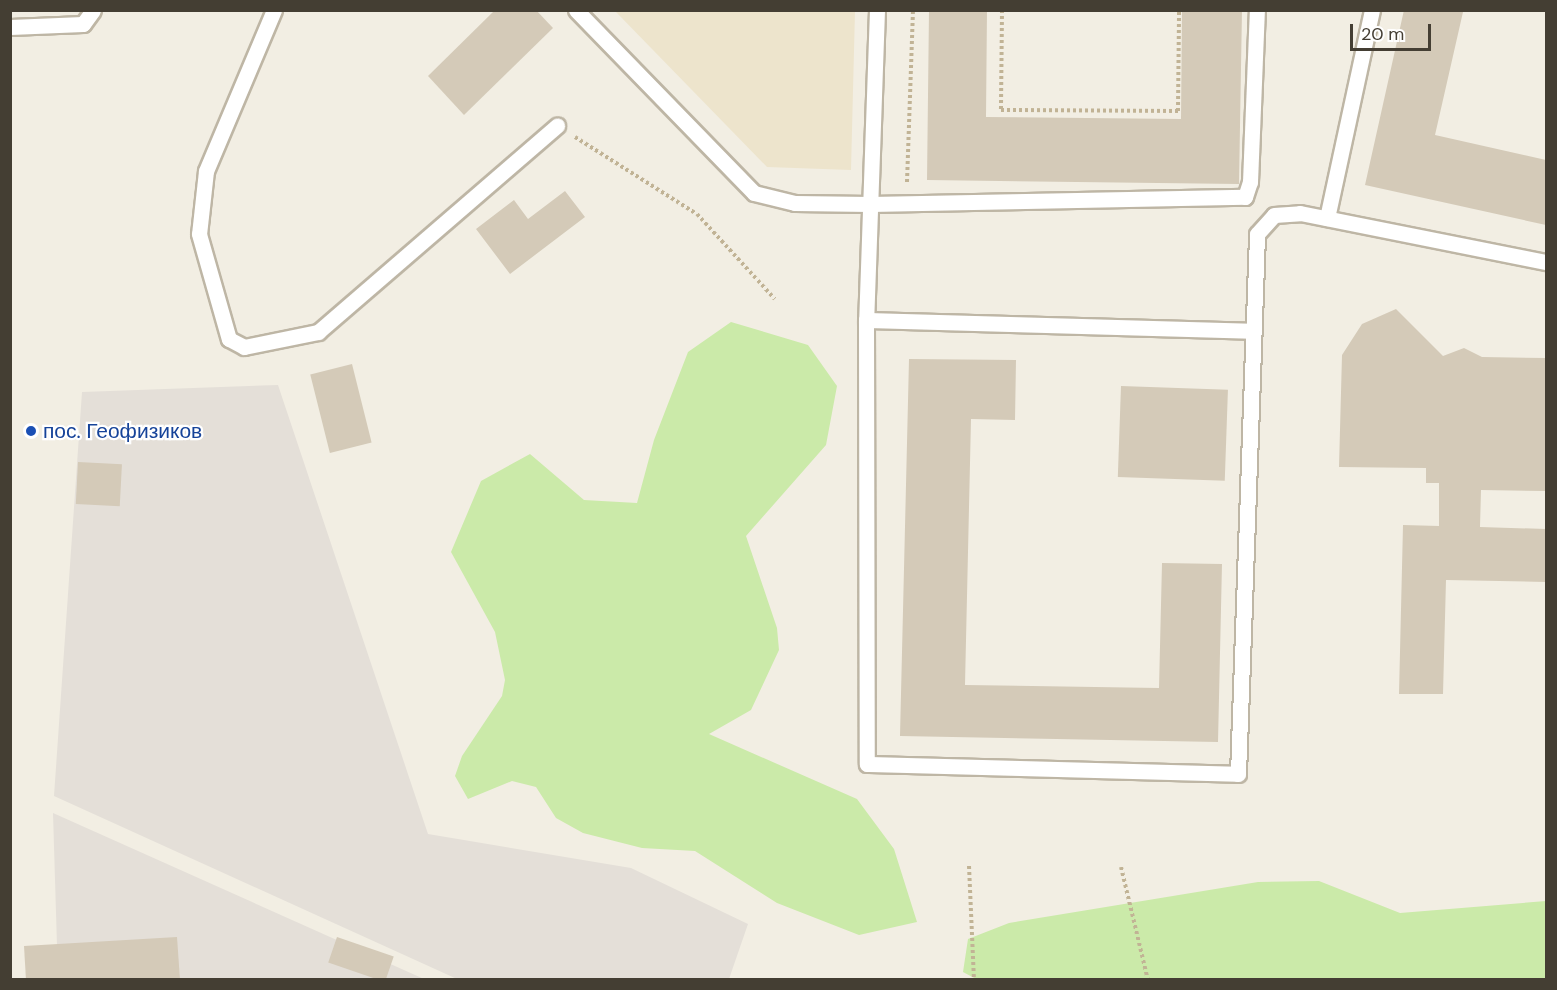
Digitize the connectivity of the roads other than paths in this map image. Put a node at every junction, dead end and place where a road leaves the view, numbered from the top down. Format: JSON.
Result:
{"nodes":[{"id":1,"x":93,"y":10,"type":"edge"},
{"id":2,"x":274,"y":10,"type":"edge"},
{"id":3,"x":576,"y":10,"type":"edge"},
{"id":4,"x":876,"y":10,"type":"edge"},
{"id":5,"x":1257,"y":10,"type":"edge"},
{"id":6,"x":1372,"y":10,"type":"edge"},
{"id":7,"x":10,"y":27,"type":"edge"},
{"id":8,"x":557,"y":126,"type":"road end"},
{"id":9,"x":870,"y":204,"type":"junction"},
{"id":10,"x":1327,"y":218,"type":"junction"},
{"id":11,"x":1546,"y":262,"type":"edge"},
{"id":12,"x":866,"y":320,"type":"junction"},
{"id":13,"x":1252,"y":331,"type":"junction"}],
"edges":[{"from":1,"to":7,"type":"lane"},
{"from":2,"to":8,"type":"lane"},
{"from":3,"to":9,"type":"lane"},
{"from":4,"to":9,"type":"lane"},
{"from":5,"to":9,"type":"lane"},
{"from":6,"to":10,"type":"lane"},
{"from":9,"to":12,"type":"lane"},
{"from":10,"to":11,"type":"lane"},
{"from":10,"to":13,"type":"lane"},
{"from":12,"to":13,"type":"lane"},
{"from":12,"to":13,"type":"lane"}]}
